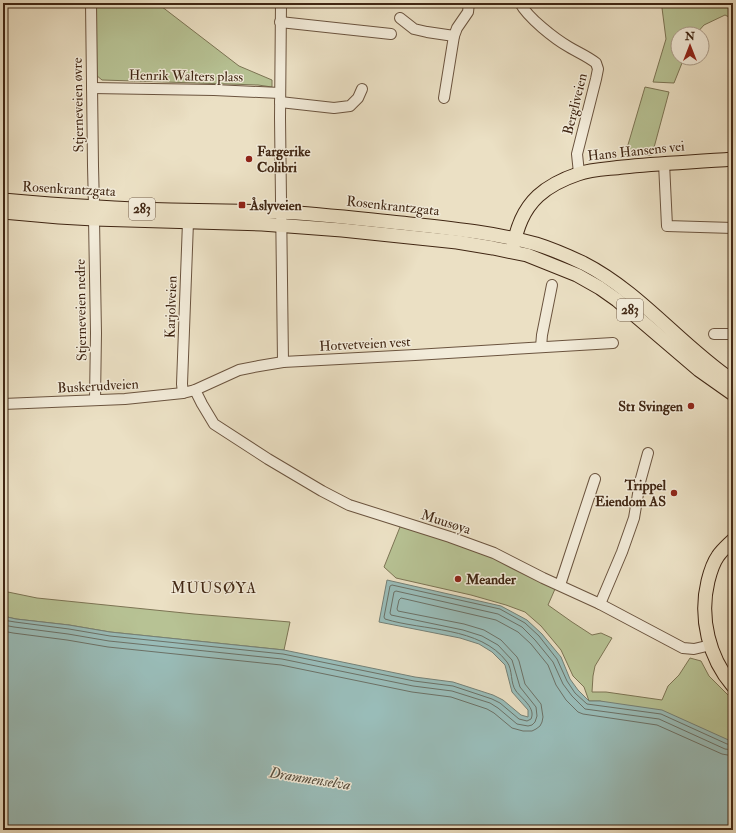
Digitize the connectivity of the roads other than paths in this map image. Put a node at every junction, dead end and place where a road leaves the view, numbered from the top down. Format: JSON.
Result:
{"nodes":[{"id":1,"x":91,"y":3,"type":"edge"},
{"id":2,"x":281,"y":3,"type":"edge"},
{"id":3,"x":469,"y":3,"type":"edge"},
{"id":4,"x":520,"y":3,"type":"edge"},
{"id":5,"x":400,"y":18,"type":"dead end"},
{"id":6,"x":280,"y":22,"type":"junction"},
{"id":7,"x":392,"y":34,"type":"dead end"},
{"id":8,"x":454,"y":36,"type":"junction"},
{"id":9,"x":92,"y":88,"type":"junction"},
{"id":10,"x":362,"y":89,"type":"dead end"},
{"id":11,"x":280,"y":98,"type":"junction"},
{"id":12,"x":444,"y":98,"type":"dead end"},
{"id":13,"x":733,"y":159,"type":"edge"},
{"id":14,"x":664,"y":164,"type":"junction"},
{"id":15,"x":579,"y":173,"type":"junction"},
{"id":16,"x":3,"y":200,"type":"edge"},
{"id":17,"x":3,"y":212,"type":"edge"},
{"id":18,"x":94,"y":213,"type":"junction"},
{"id":19,"x":282,"y":219,"type":"junction"},
{"id":20,"x":188,"y":222,"type":"junction"},
{"id":21,"x":733,"y":228,"type":"edge"},
{"id":22,"x":513,"y":245,"type":"junction"},
{"id":23,"x":552,"y":285,"type":"dead end"},
{"id":24,"x":714,"y":334,"type":"dead end"},
{"id":25,"x":733,"y":334,"type":"edge"},
{"id":26,"x":613,"y":343,"type":"dead end"},
{"id":27,"x":541,"y":347,"type":"junction"},
{"id":28,"x":283,"y":362,"type":"junction"},
{"id":29,"x":733,"y":381,"type":"edge"},
{"id":30,"x":195,"y":390,"type":"junction"},
{"id":31,"x":183,"y":393,"type":"junction"},
{"id":32,"x":733,"y":394,"type":"edge"},
{"id":33,"x":95,"y":400,"type":"junction"},
{"id":34,"x":3,"y":404,"type":"edge"},
{"id":35,"x":648,"y":453,"type":"dead end"},
{"id":36,"x":595,"y":479,"type":"dead end"},
{"id":37,"x":733,"y":540,"type":"edge"},
{"id":38,"x":560,"y":585,"type":"junction"},
{"id":39,"x":600,"y":604,"type":"junction"},
{"id":40,"x":711,"y":645,"type":"junction"},
{"id":41,"x":733,"y":686,"type":"edge"}],
"edges":[{"from":1,"to":9,"type":"street","name":"Stjerneveien øvre"},
{"from":2,"to":6,"type":"street"},
{"from":3,"to":8,"type":"street"},
{"from":4,"to":15,"type":"street","name":"Bergliveien"},
{"from":5,"to":8,"type":"street"},
{"from":6,"to":7,"type":"street"},
{"from":6,"to":11,"type":"street"},
{"from":8,"to":12,"type":"street"},
{"from":9,"to":11,"type":"street","name":"Henrik Walters plass"},
{"from":9,"to":18,"type":"street","name":"Stjerneveien øvre"},
{"from":10,"to":11,"type":"street","name":"Henrik Walters plass"},
{"from":11,"to":19,"type":"street"},
{"from":13,"to":14,"type":"main road","name":"Hans Hansens vei"},
{"from":14,"to":15,"type":"main road","name":"Hans Hansens vei"},
{"from":14,"to":21,"type":"street"},
{"from":15,"to":22,"type":"main road","name":"Hans Hansens vei"},
{"from":16,"to":18,"type":"main road","name":"Rosenkrantzgata","number":"283"},
{"from":17,"to":18,"type":"main road","name":"Rosenkrantzgata","number":"283"},
{"from":18,"to":19,"type":"main road","name":"Rosenkrantzgata","number":"283"},
{"from":18,"to":20,"type":"main road","name":"Rosenkrantzgata","number":"283"},
{"from":18,"to":33,"type":"street","name":"Stjerneveien nedre"},
{"from":19,"to":20,"type":"main road","name":"Rosenkrantzgata","number":"283"},
{"from":19,"to":22,"type":"main road","name":"Rosenkrantzgata","number":"283"},
{"from":19,"to":28,"type":"street"},
{"from":20,"to":31,"type":"street","name":"Karjolveien"},
{"from":22,"to":29,"type":"main road","name":"Rosenkrantzgata","number":"283"},
{"from":22,"to":32,"type":"main road","name":"Rosenkrantzgata","number":"283"},
{"from":23,"to":27,"type":"street"},
{"from":24,"to":25,"type":"street"},
{"from":26,"to":27,"type":"street","name":"Hotvetveien vest"},
{"from":27,"to":28,"type":"street","name":"Hotvetveien vest"},
{"from":28,"to":30,"type":"street","name":"Hotvetveien vest"},
{"from":30,"to":31,"type":"street","name":"Buskerudveien"},
{"from":30,"to":38,"type":"street","name":"Muusøya"},
{"from":31,"to":33,"type":"street","name":"Buskerudveien"},
{"from":33,"to":34,"type":"street","name":"Buskerudveien"},
{"from":35,"to":39,"type":"street"},
{"from":36,"to":38,"type":"street"},
{"from":37,"to":40,"type":"main road"},
{"from":38,"to":39,"type":"street","name":"Muusøya"},
{"from":39,"to":40,"type":"street","name":"Muusøya"},
{"from":40,"to":41,"type":"main road"}]}
